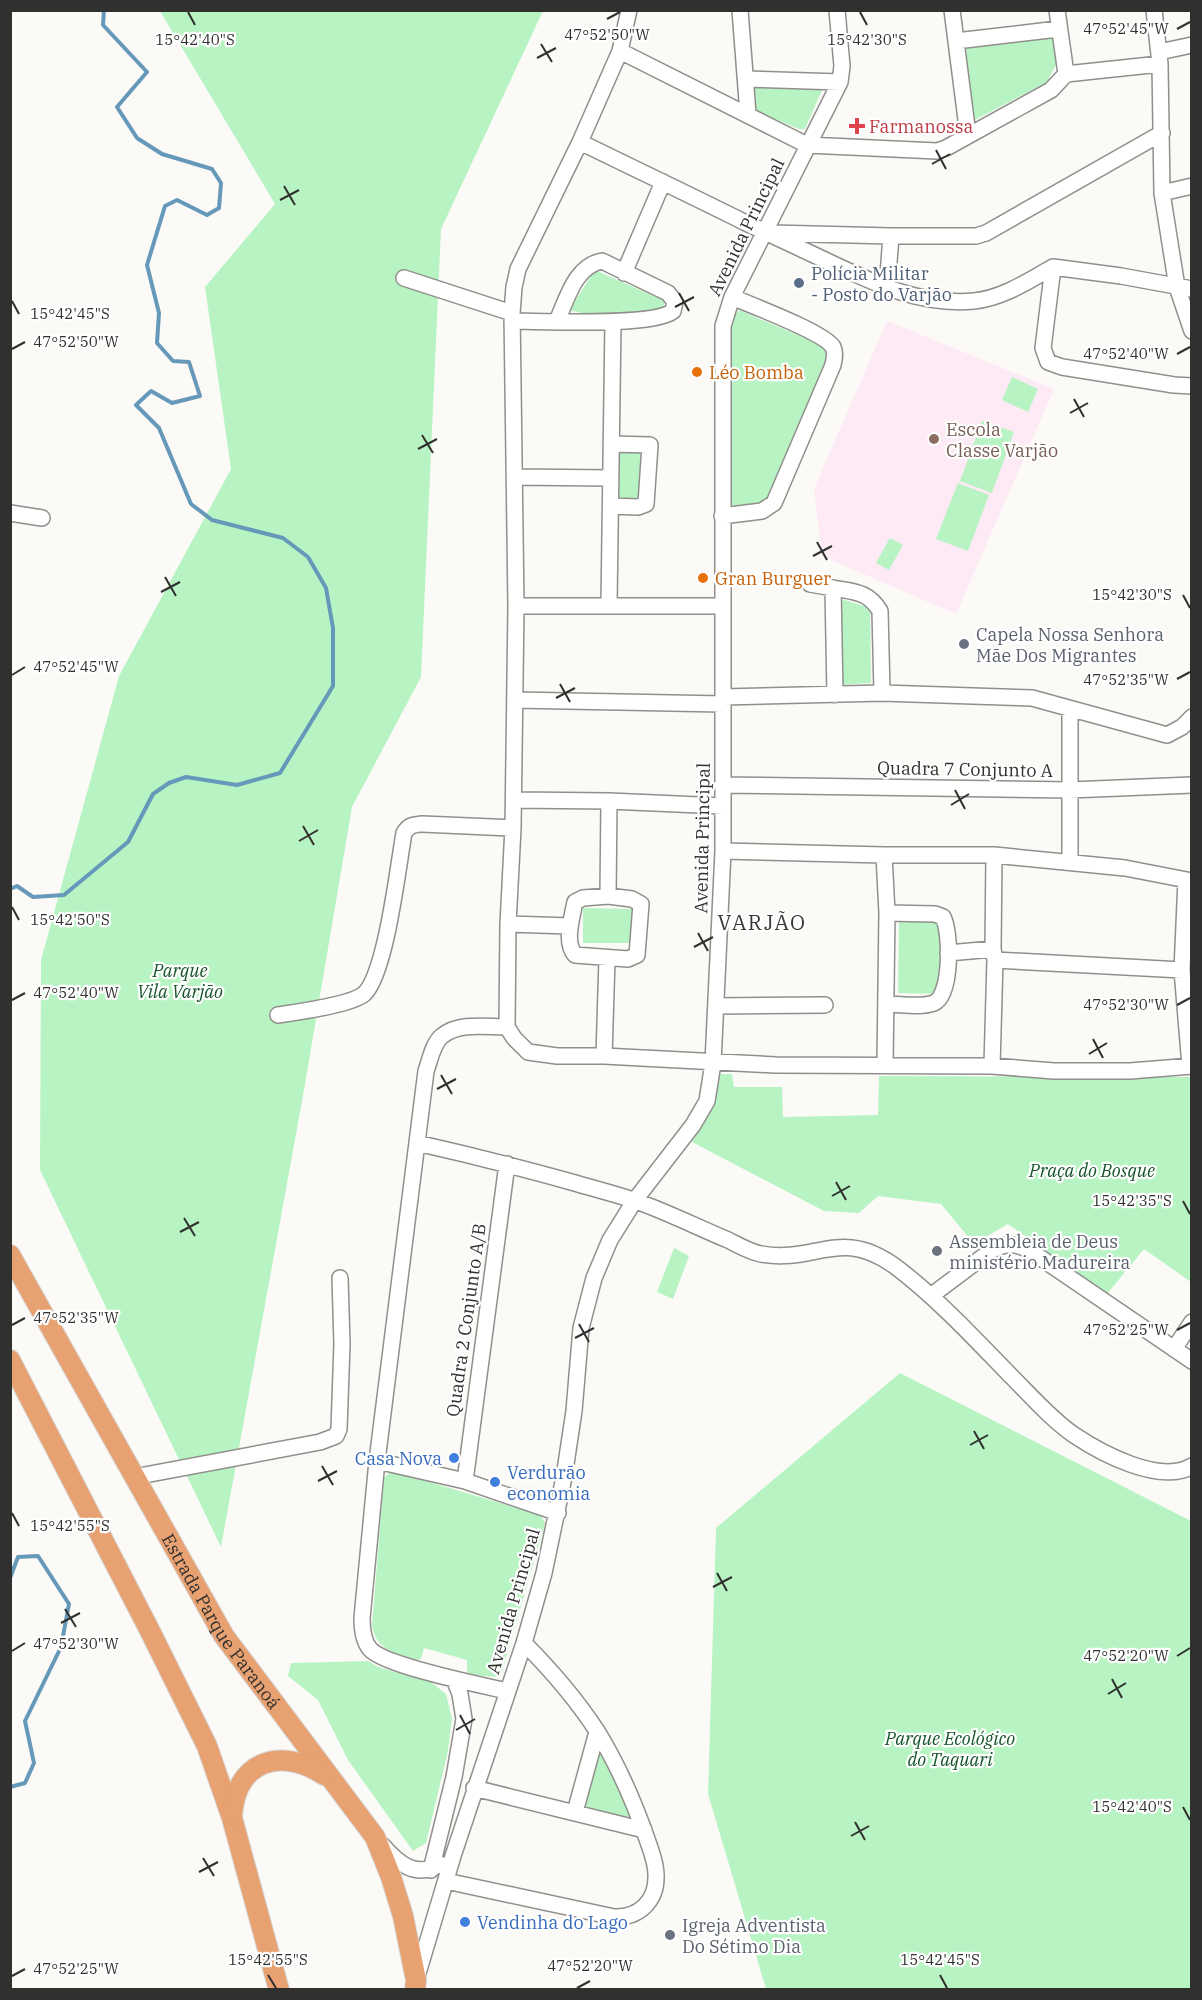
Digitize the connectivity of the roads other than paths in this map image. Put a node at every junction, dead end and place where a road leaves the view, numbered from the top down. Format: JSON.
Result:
{"nodes":[{"id":1,"x":629,"y":10,"type":"edge"},
{"id":2,"x":740,"y":10,"type":"edge"},
{"id":3,"x":837,"y":10,"type":"edge"},
{"id":4,"x":952,"y":10,"type":"edge"},
{"id":5,"x":1057,"y":10,"type":"edge"},
{"id":6,"x":1154,"y":10,"type":"edge"},
{"id":7,"x":1058,"y":28,"type":"junction"},
{"id":8,"x":956,"y":41,"type":"junction"},
{"id":9,"x":1191,"y":45,"type":"edge"},
{"id":10,"x":620,"y":51,"type":"junction"},
{"id":11,"x":1160,"y":58,"type":"junction"},
{"id":12,"x":1066,"y":74,"type":"junction"},
{"id":13,"x":746,"y":79,"type":"junction"},
{"id":14,"x":840,"y":82,"type":"junction"},
{"id":15,"x":748,"y":114,"type":"junction"},
{"id":16,"x":1162,"y":133,"type":"junction"},
{"id":17,"x":968,"y":135,"type":"junction"},
{"id":18,"x":580,"y":142,"type":"junction"},
{"id":19,"x":807,"y":145,"type":"junction"},
{"id":20,"x":663,"y":182,"type":"junction"},
{"id":21,"x":1191,"y":186,"type":"edge"},
{"id":22,"x":1162,"y":193,"type":"junction"},
{"id":23,"x":766,"y":232,"type":"junction"},
{"id":24,"x":891,"y":237,"type":"junction"},
{"id":25,"x":1053,"y":267,"type":"junction"},
{"id":26,"x":624,"y":273,"type":"junction"},
{"id":27,"x":404,"y":278,"type":"dead end"},
{"id":28,"x":887,"y":288,"type":"junction"},
{"id":29,"x":1184,"y":288,"type":"edge"},
{"id":30,"x":732,"y":297,"type":"junction"},
{"id":31,"x":512,"y":320,"type":"junction"},
{"id":32,"x":557,"y":321,"type":"junction"},
{"id":33,"x":613,"y":322,"type":"junction"},
{"id":34,"x":1191,"y":331,"type":"edge"},
{"id":35,"x":1191,"y":386,"type":"edge"},
{"id":36,"x":611,"y":444,"type":"junction"},
{"id":37,"x":514,"y":477,"type":"junction"},
{"id":38,"x":610,"y":478,"type":"junction"},
{"id":39,"x":611,"y":506,"type":"junction"},
{"id":40,"x":10,"y":513,"type":"edge"},
{"id":41,"x":722,"y":516,"type":"junction"},
{"id":42,"x":42,"y":518,"type":"dead end"},
{"id":43,"x":810,"y":584,"type":"dead end"},
{"id":44,"x":832,"y":588,"type":"junction"},
{"id":45,"x":609,"y":604,"type":"junction"},
{"id":46,"x":516,"y":606,"type":"junction"},
{"id":47,"x":721,"y":606,"type":"junction"},
{"id":48,"x":882,"y":693,"type":"junction"},
{"id":49,"x":835,"y":695,"type":"junction"},
{"id":50,"x":515,"y":700,"type":"junction"},
{"id":51,"x":723,"y":701,"type":"junction"},
{"id":52,"x":1070,"y":709,"type":"junction"},
{"id":53,"x":1191,"y":717,"type":"edge"},
{"id":54,"x":722,"y":785,"type":"junction"},
{"id":55,"x":1191,"y":785,"type":"edge"},
{"id":56,"x":1070,"y":790,"type":"junction"},
{"id":57,"x":514,"y":800,"type":"junction"},
{"id":58,"x":609,"y":801,"type":"junction"},
{"id":59,"x":722,"y":806,"type":"junction"},
{"id":60,"x":513,"y":828,"type":"junction"},
{"id":61,"x":723,"y":851,"type":"junction"},
{"id":62,"x":884,"y":855,"type":"junction"},
{"id":63,"x":994,"y":855,"type":"junction"},
{"id":64,"x":1070,"y":862,"type":"junction"},
{"id":65,"x":1189,"y":881,"type":"edge"},
{"id":66,"x":608,"y":896,"type":"junction"},
{"id":67,"x":887,"y":912,"type":"junction"},
{"id":68,"x":508,"y":924,"type":"junction"},
{"id":69,"x":570,"y":926,"type":"junction"},
{"id":70,"x":948,"y":952,"type":"junction"},
{"id":71,"x":994,"y":955,"type":"junction"},
{"id":72,"x":607,"y":959,"type":"junction"},
{"id":73,"x":1182,"y":970,"type":"junction"},
{"id":74,"x":886,"y":1004,"type":"junction"},
{"id":75,"x":825,"y":1005,"type":"dead end"},
{"id":76,"x":717,"y":1006,"type":"junction"},
{"id":77,"x":278,"y":1015,"type":"dead end"},
{"id":78,"x":507,"y":1027,"type":"junction"},
{"id":79,"x":604,"y":1056,"type":"junction"},
{"id":80,"x":713,"y":1063,"type":"junction"},
{"id":81,"x":885,"y":1064,"type":"junction"},
{"id":82,"x":992,"y":1066,"type":"junction"},
{"id":83,"x":1191,"y":1066,"type":"edge"},
{"id":84,"x":417,"y":1143,"type":"junction"},
{"id":85,"x":507,"y":1164,"type":"junction"},
{"id":86,"x":635,"y":1200,"type":"junction"},
{"id":87,"x":10,"y":1255,"type":"edge"},
{"id":88,"x":340,"y":1278,"type":"dead end"},
{"id":89,"x":932,"y":1295,"type":"junction"},
{"id":90,"x":1191,"y":1322,"type":"edge"},
{"id":91,"x":1174,"y":1348,"type":"junction"},
{"id":92,"x":10,"y":1360,"type":"edge"},
{"id":93,"x":1191,"y":1361,"type":"edge"},
{"id":94,"x":377,"y":1461,"type":"junction"},
{"id":95,"x":1191,"y":1466,"type":"edge"},
{"id":96,"x":134,"y":1477,"type":"junction"},
{"id":97,"x":465,"y":1481,"type":"junction"},
{"id":98,"x":558,"y":1513,"type":"junction"},
{"id":99,"x":524,"y":1643,"type":"junction"},
{"id":100,"x":453,"y":1679,"type":"junction"},
{"id":101,"x":507,"y":1691,"type":"junction"},
{"id":102,"x":597,"y":1732,"type":"junction"},
{"id":103,"x":333,"y":1782,"type":"junction"},
{"id":104,"x":474,"y":1788,"type":"junction"},
{"id":105,"x":575,"y":1812,"type":"junction"},
{"id":106,"x":232,"y":1818,"type":"junction"},
{"id":107,"x":644,"y":1830,"type":"junction"},
{"id":108,"x":375,"y":1837,"type":"junction"},
{"id":109,"x":453,"y":1857,"type":"junction"},
{"id":110,"x":431,"y":1870,"type":"junction"},
{"id":111,"x":446,"y":1881,"type":"junction"},
{"id":112,"x":416,"y":1985,"type":"edge"},
{"id":113,"x":279,"y":1989,"type":"edge"}],
"edges":[{"from":1,"to":10,"type":"street"},
{"from":2,"to":13,"type":"street"},
{"from":3,"to":14,"type":"street","name":"Avenida Principal"},
{"from":4,"to":8,"type":"street"},
{"from":5,"to":7,"type":"street"},
{"from":6,"to":11,"type":"street"},
{"from":7,"to":8,"type":"street"},
{"from":7,"to":12,"type":"street"},
{"from":8,"to":17,"type":"street"},
{"from":9,"to":11,"type":"street"},
{"from":10,"to":15,"type":"street"},
{"from":10,"to":18,"type":"street"},
{"from":11,"to":12,"type":"street"},
{"from":11,"to":16,"type":"street"},
{"from":12,"to":17,"type":"street"},
{"from":13,"to":14,"type":"street"},
{"from":13,"to":15,"type":"street"},
{"from":14,"to":19,"type":"street","name":"Avenida Principal"},
{"from":15,"to":19,"type":"street"},
{"from":16,"to":22,"type":"street"},
{"from":16,"to":24,"type":"street"},
{"from":17,"to":19,"type":"street"},
{"from":18,"to":20,"type":"street"},
{"from":18,"to":31,"type":"street"},
{"from":19,"to":23,"type":"street","name":"Avenida Principal"},
{"from":20,"to":23,"type":"street"},
{"from":20,"to":26,"type":"street"},
{"from":21,"to":22,"type":"street"},
{"from":22,"to":29,"type":"street"},
{"from":23,"to":24,"type":"street"},
{"from":23,"to":28,"type":"street"},
{"from":23,"to":30,"type":"street","name":"Avenida Principal"},
{"from":24,"to":28,"type":"street"},
{"from":25,"to":28,"type":"street"},
{"from":25,"to":29,"type":"street"},
{"from":25,"to":35,"type":"street"},
{"from":26,"to":32,"type":"street"},
{"from":26,"to":33,"type":"street"},
{"from":27,"to":31,"type":"street"},
{"from":29,"to":34,"type":"street"},
{"from":30,"to":41,"type":"street","name":"Avenida Principal"},
{"from":30,"to":41,"type":"street"},
{"from":31,"to":32,"type":"street"},
{"from":31,"to":37,"type":"street"},
{"from":32,"to":33,"type":"street"},
{"from":33,"to":36,"type":"street"},
{"from":36,"to":38,"type":"street"},
{"from":36,"to":39,"type":"street"},
{"from":37,"to":38,"type":"street"},
{"from":37,"to":46,"type":"street"},
{"from":38,"to":39,"type":"street"},
{"from":39,"to":45,"type":"street"},
{"from":40,"to":42,"type":"street"},
{"from":41,"to":47,"type":"street","name":"Avenida Principal"},
{"from":43,"to":44,"type":"street"},
{"from":44,"to":48,"type":"street"},
{"from":44,"to":49,"type":"street"},
{"from":45,"to":46,"type":"street"},
{"from":45,"to":47,"type":"street"},
{"from":46,"to":50,"type":"street"},
{"from":47,"to":51,"type":"street","name":"Avenida Principal"},
{"from":48,"to":49,"type":"street"},
{"from":48,"to":52,"type":"street"},
{"from":49,"to":51,"type":"street"},
{"from":50,"to":51,"type":"street"},
{"from":50,"to":57,"type":"street"},
{"from":51,"to":54,"type":"street","name":"Avenida Principal"},
{"from":52,"to":53,"type":"street"},
{"from":52,"to":56,"type":"street","name":"Quadra 7 Conjunto A"},
{"from":54,"to":56,"type":"street","name":"Quadra 7 Conjunto A"},
{"from":54,"to":59,"type":"street","name":"Avenida Principal"},
{"from":55,"to":56,"type":"street"},
{"from":56,"to":64,"type":"street"},
{"from":57,"to":58,"type":"street"},
{"from":57,"to":60,"type":"street"},
{"from":58,"to":59,"type":"street"},
{"from":58,"to":66,"type":"street"},
{"from":59,"to":61,"type":"street","name":"Avenida Principal"},
{"from":60,"to":68,"type":"street"},
{"from":60,"to":77,"type":"street"},
{"from":61,"to":62,"type":"street"},
{"from":61,"to":76,"type":"street","name":"Avenida Principal"},
{"from":62,"to":63,"type":"street"},
{"from":62,"to":67,"type":"street"},
{"from":63,"to":64,"type":"street"},
{"from":63,"to":71,"type":"street"},
{"from":64,"to":65,"type":"street"},
{"from":65,"to":73,"type":"street"},
{"from":66,"to":69,"type":"street"},
{"from":66,"to":72,"type":"street"},
{"from":67,"to":70,"type":"street"},
{"from":67,"to":74,"type":"street"},
{"from":68,"to":69,"type":"street"},
{"from":68,"to":78,"type":"street"},
{"from":69,"to":72,"type":"street"},
{"from":70,"to":71,"type":"street"},
{"from":70,"to":74,"type":"street"},
{"from":71,"to":73,"type":"street"},
{"from":71,"to":82,"type":"street"},
{"from":72,"to":79,"type":"street"},
{"from":73,"to":83,"type":"street"},
{"from":74,"to":81,"type":"street"},
{"from":75,"to":76,"type":"street"},
{"from":76,"to":80,"type":"street","name":"Avenida Principal"},
{"from":78,"to":79,"type":"street"},
{"from":78,"to":84,"type":"street"},
{"from":79,"to":80,"type":"street"},
{"from":80,"to":81,"type":"street"},
{"from":80,"to":86,"type":"street","name":"Avenida Principal"},
{"from":81,"to":82,"type":"street"},
{"from":82,"to":83,"type":"street"},
{"from":84,"to":85,"type":"street"},
{"from":84,"to":94,"type":"street"},
{"from":85,"to":86,"type":"street"},
{"from":85,"to":97,"type":"street","name":"Quadra 2 Conjunto A/B"},
{"from":86,"to":89,"type":"street"},
{"from":86,"to":98,"type":"street","name":"Avenida Principal"},
{"from":87,"to":96,"type":"main road","name":"Estrada Parque Paranoá"},
{"from":88,"to":96,"type":"street"},
{"from":89,"to":91,"type":"street"},
{"from":89,"to":95,"type":"street"},
{"from":90,"to":91,"type":"street"},
{"from":91,"to":93,"type":"street"},
{"from":92,"to":106,"type":"main road"},
{"from":94,"to":97,"type":"street"},
{"from":94,"to":100,"type":"street"},
{"from":96,"to":103,"type":"main road","name":"Estrada Parque Paranoá"},
{"from":97,"to":98,"type":"street"},
{"from":98,"to":99,"type":"street","name":"Avenida Principal"},
{"from":99,"to":101,"type":"street","name":"Avenida Principal"},
{"from":99,"to":102,"type":"street"},
{"from":100,"to":101,"type":"street"},
{"from":100,"to":110,"type":"street"},
{"from":101,"to":104,"type":"street","name":"Avenida Principal"},
{"from":102,"to":105,"type":"street"},
{"from":102,"to":107,"type":"street"},
{"from":103,"to":106,"type":"main road"},
{"from":103,"to":108,"type":"main road","name":"Estrada Parque Paranoá"},
{"from":104,"to":105,"type":"street"},
{"from":104,"to":109,"type":"street","name":"Avenida Principal"},
{"from":105,"to":107,"type":"street"},
{"from":106,"to":113,"type":"main road"},
{"from":107,"to":111,"type":"street"},
{"from":108,"to":110,"type":"street"},
{"from":108,"to":112,"type":"main road","name":"Estrada Parque Paranoá"},
{"from":109,"to":110,"type":"street"},
{"from":109,"to":111,"type":"street","name":"Avenida Principal"},
{"from":111,"to":112,"type":"street","name":"Avenida Principal"}]}
